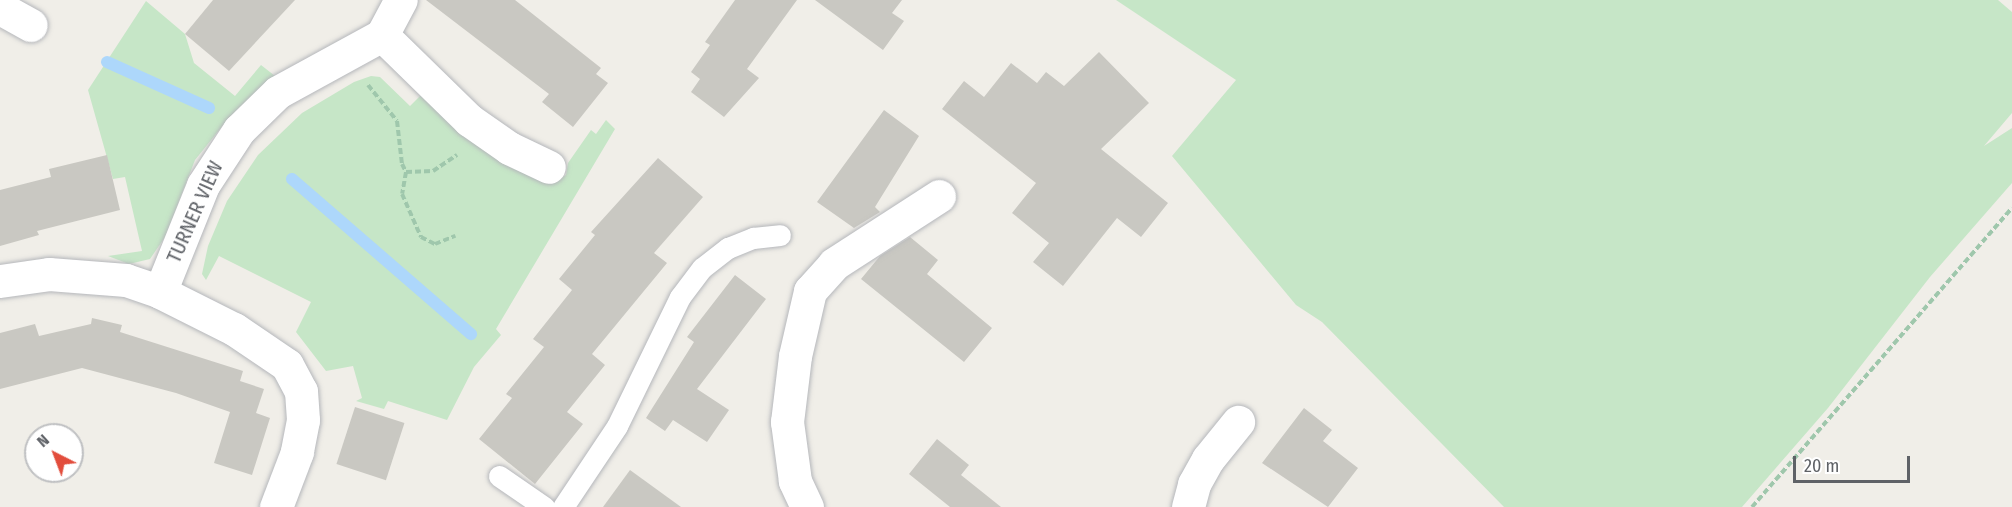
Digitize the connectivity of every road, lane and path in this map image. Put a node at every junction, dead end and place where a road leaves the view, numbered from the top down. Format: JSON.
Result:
{"nodes":[{"id":1,"x":401,"y":0,"type":"edge"},
{"id":2,"x":0,"y":8,"type":"edge"},
{"id":3,"x":32,"y":25,"type":"dead end"},
{"id":4,"x":382,"y":35,"type":"junction"},
{"id":5,"x":347,"y":52,"type":"junction"},
{"id":6,"x":480,"y":128,"type":"junction"},
{"id":7,"x":549,"y":167,"type":"dead end"},
{"id":8,"x":406,"y":172,"type":"junction"},
{"id":9,"x":939,"y":196,"type":"dead end"},
{"id":10,"x":2012,"y":208,"type":"edge"},
{"id":11,"x":455,"y":236,"type":"dead end"},
{"id":12,"x":780,"y":236,"type":"dead end"},
{"id":13,"x":0,"y":281,"type":"edge"},
{"id":14,"x":160,"y":292,"type":"junction"},
{"id":15,"x":1238,"y":422,"type":"dead end"},
{"id":16,"x":500,"y":476,"type":"dead end"},
{"id":17,"x":276,"y":507,"type":"edge"},
{"id":18,"x":544,"y":507,"type":"edge"},
{"id":19,"x":563,"y":507,"type":"edge"},
{"id":20,"x":807,"y":507,"type":"edge"},
{"id":21,"x":1188,"y":507,"type":"edge"},
{"id":22,"x":1752,"y":507,"type":"edge"}],
"edges":[{"from":1,"to":4,"type":"street"},
{"from":2,"to":3,"type":"street"},
{"from":4,"to":5,"type":"street","name":"TURNER VIEW"},
{"from":4,"to":6,"type":"street"},
{"from":5,"to":8,"type":"path"},
{"from":5,"to":14,"type":"street","name":"TURNER VIEW"},
{"from":6,"to":7,"type":"street"},
{"from":6,"to":8,"type":"path"},
{"from":8,"to":11,"type":"path"},
{"from":9,"to":20,"type":"street"},
{"from":10,"to":22,"type":"path"},
{"from":12,"to":19,"type":"lane"},
{"from":13,"to":14,"type":"street"},
{"from":14,"to":17,"type":"street"},
{"from":15,"to":21,"type":"street"},
{"from":16,"to":18,"type":"lane"}]}
